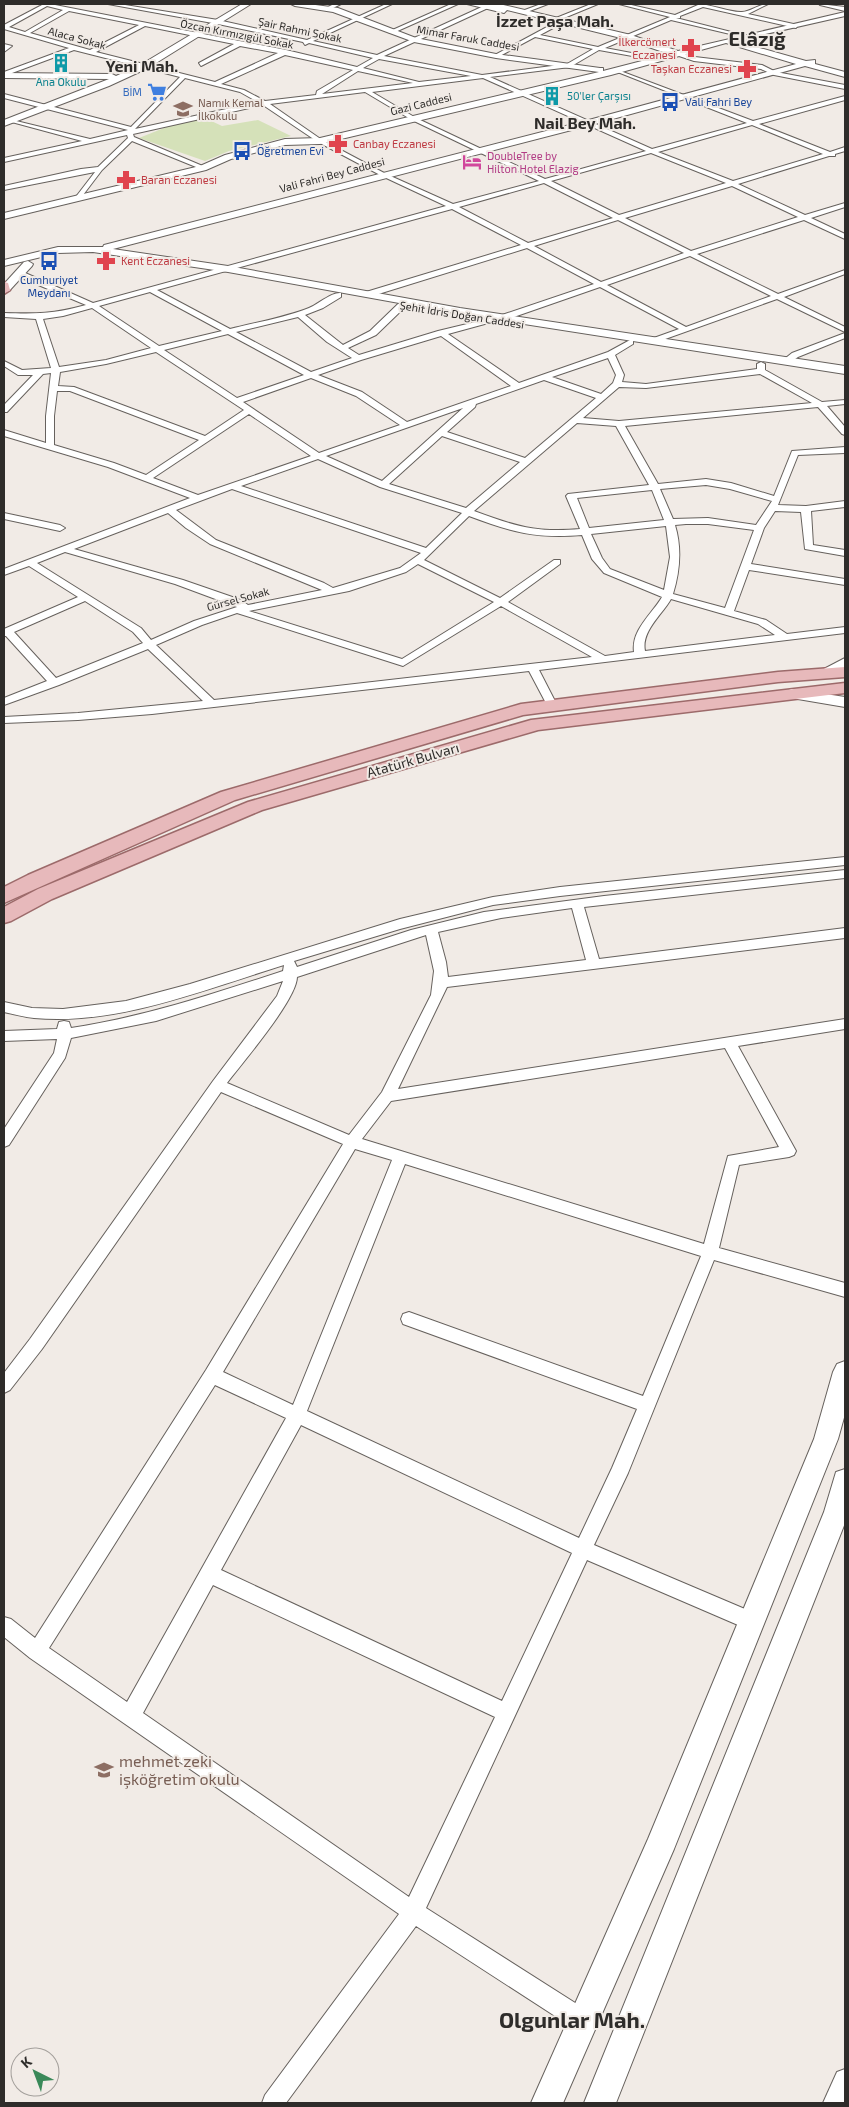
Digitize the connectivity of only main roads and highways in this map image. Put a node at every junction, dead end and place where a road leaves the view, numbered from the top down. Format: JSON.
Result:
{"nodes":[{"id":1,"x":247,"y":4,"type":"edge"},
{"id":2,"x":295,"y":4,"type":"edge"},
{"id":3,"x":472,"y":4,"type":"edge"},
{"id":4,"x":489,"y":5,"type":"edge"},
{"id":5,"x":845,"y":16,"type":"edge"},
{"id":6,"x":560,"y":21,"type":"junction"},
{"id":7,"x":736,"y":39,"type":"junction"},
{"id":8,"x":725,"y":41,"type":"junction"},
{"id":9,"x":772,"y":50,"type":"junction"},
{"id":10,"x":678,"y":54,"type":"junction"},
{"id":11,"x":809,"y":63,"type":"junction"},
{"id":12,"x":614,"y":71,"type":"junction"},
{"id":13,"x":845,"y":73,"type":"edge"},
{"id":14,"x":4,"y":74,"type":"edge"},
{"id":15,"x":122,"y":77,"type":"junction"},
{"id":16,"x":9,"y":119,"type":"edge"},
{"id":17,"x":4,"y":216,"type":"edge"},
{"id":18,"x":126,"y":243,"type":"junction"},
{"id":19,"x":93,"y":249,"type":"junction"},
{"id":20,"x":80,"y":251,"type":"junction"},
{"id":21,"x":143,"y":256,"type":"junction"},
{"id":22,"x":4,"y":263,"type":"edge"},
{"id":23,"x":28,"y":264,"type":"junction"},
{"id":24,"x":4,"y":270,"type":"edge"},
{"id":25,"x":4,"y":288,"type":"edge"},
{"id":26,"x":845,"y":370,"type":"edge"},
{"id":27,"x":845,"y":378,"type":"edge"},
{"id":28,"x":845,"y":663,"type":"edge"},
{"id":29,"x":836,"y":672,"type":"edge"},
{"id":30,"x":845,"y":688,"type":"edge"},
{"id":31,"x":792,"y":694,"type":"junction"},
{"id":32,"x":845,"y":702,"type":"edge"},
{"id":33,"x":4,"y":896,"type":"edge"},
{"id":34,"x":4,"y":916,"type":"edge"},
{"id":35,"x":845,"y":1372,"type":"edge"},
{"id":36,"x":845,"y":1481,"type":"edge"},
{"id":37,"x":840,"y":1522,"type":"edge"},
{"id":38,"x":547,"y":2103,"type":"edge"},
{"id":39,"x":600,"y":2103,"type":"edge"}],
"edges":[{"from":1,"to":15,"type":"main road"},
{"from":2,"to":12,"type":"main road","name":"Mimar Faruk Caddesi"},
{"from":3,"to":4,"type":"main road"},
{"from":4,"to":6,"type":"main road"},
{"from":4,"to":6,"type":"main road"},
{"from":5,"to":7,"type":"main road","name":"Gazi Caddesi"},
{"from":5,"to":9,"type":"main road"},
{"from":6,"to":10,"type":"main road"},
{"from":7,"to":8,"type":"main road","name":"Gazi Caddesi"},
{"from":7,"to":9,"type":"main road"},
{"from":8,"to":10,"type":"main road","name":"Gazi Caddesi"},
{"from":8,"to":11,"type":"main road"},
{"from":9,"to":11,"type":"main road"},
{"from":10,"to":12,"type":"main road","name":"Gazi Caddesi"},
{"from":11,"to":13,"type":"main road"},
{"from":11,"to":18,"type":"main road","name":"Vali Fahri Bey Caddesi"},
{"from":12,"to":17,"type":"main road","name":"Gazi Caddesi"},
{"from":14,"to":15,"type":"main road"},
{"from":15,"to":16,"type":"main road"},
{"from":18,"to":19,"type":"main road","name":"Vali Fahri Bey Caddesi"},
{"from":18,"to":21,"type":"main road"},
{"from":19,"to":20,"type":"main road","name":"Vali Fahri Bey Caddesi"},
{"from":19,"to":21,"type":"main road","name":"Şehit İdris Doğan Caddesi"},
{"from":19,"to":22,"type":"main road"},
{"from":20,"to":23,"type":"main road","name":"Vali Fahri Bey Caddesi"},
{"from":20,"to":27,"type":"main road","name":"Şehit İdris Doğan Caddesi"},
{"from":21,"to":26,"type":"main road","name":"Şehit İdris Doğan Caddesi"},
{"from":23,"to":24,"type":"main road","name":"Vali Fahri Bey Caddesi"},
{"from":23,"to":25,"type":"main road"},
{"from":28,"to":29,"type":"main road"},
{"from":29,"to":33,"type":"main road","name":"Atatürk Bulvarı"},
{"from":30,"to":31,"type":"main road","name":"Atatürk Bulvarı"},
{"from":31,"to":32,"type":"main road"},
{"from":31,"to":34,"type":"main road","name":"Atatürk Bulvarı"},
{"from":35,"to":38,"type":"main road"},
{"from":36,"to":37,"type":"main road"},
{"from":37,"to":39,"type":"main road"}]}
